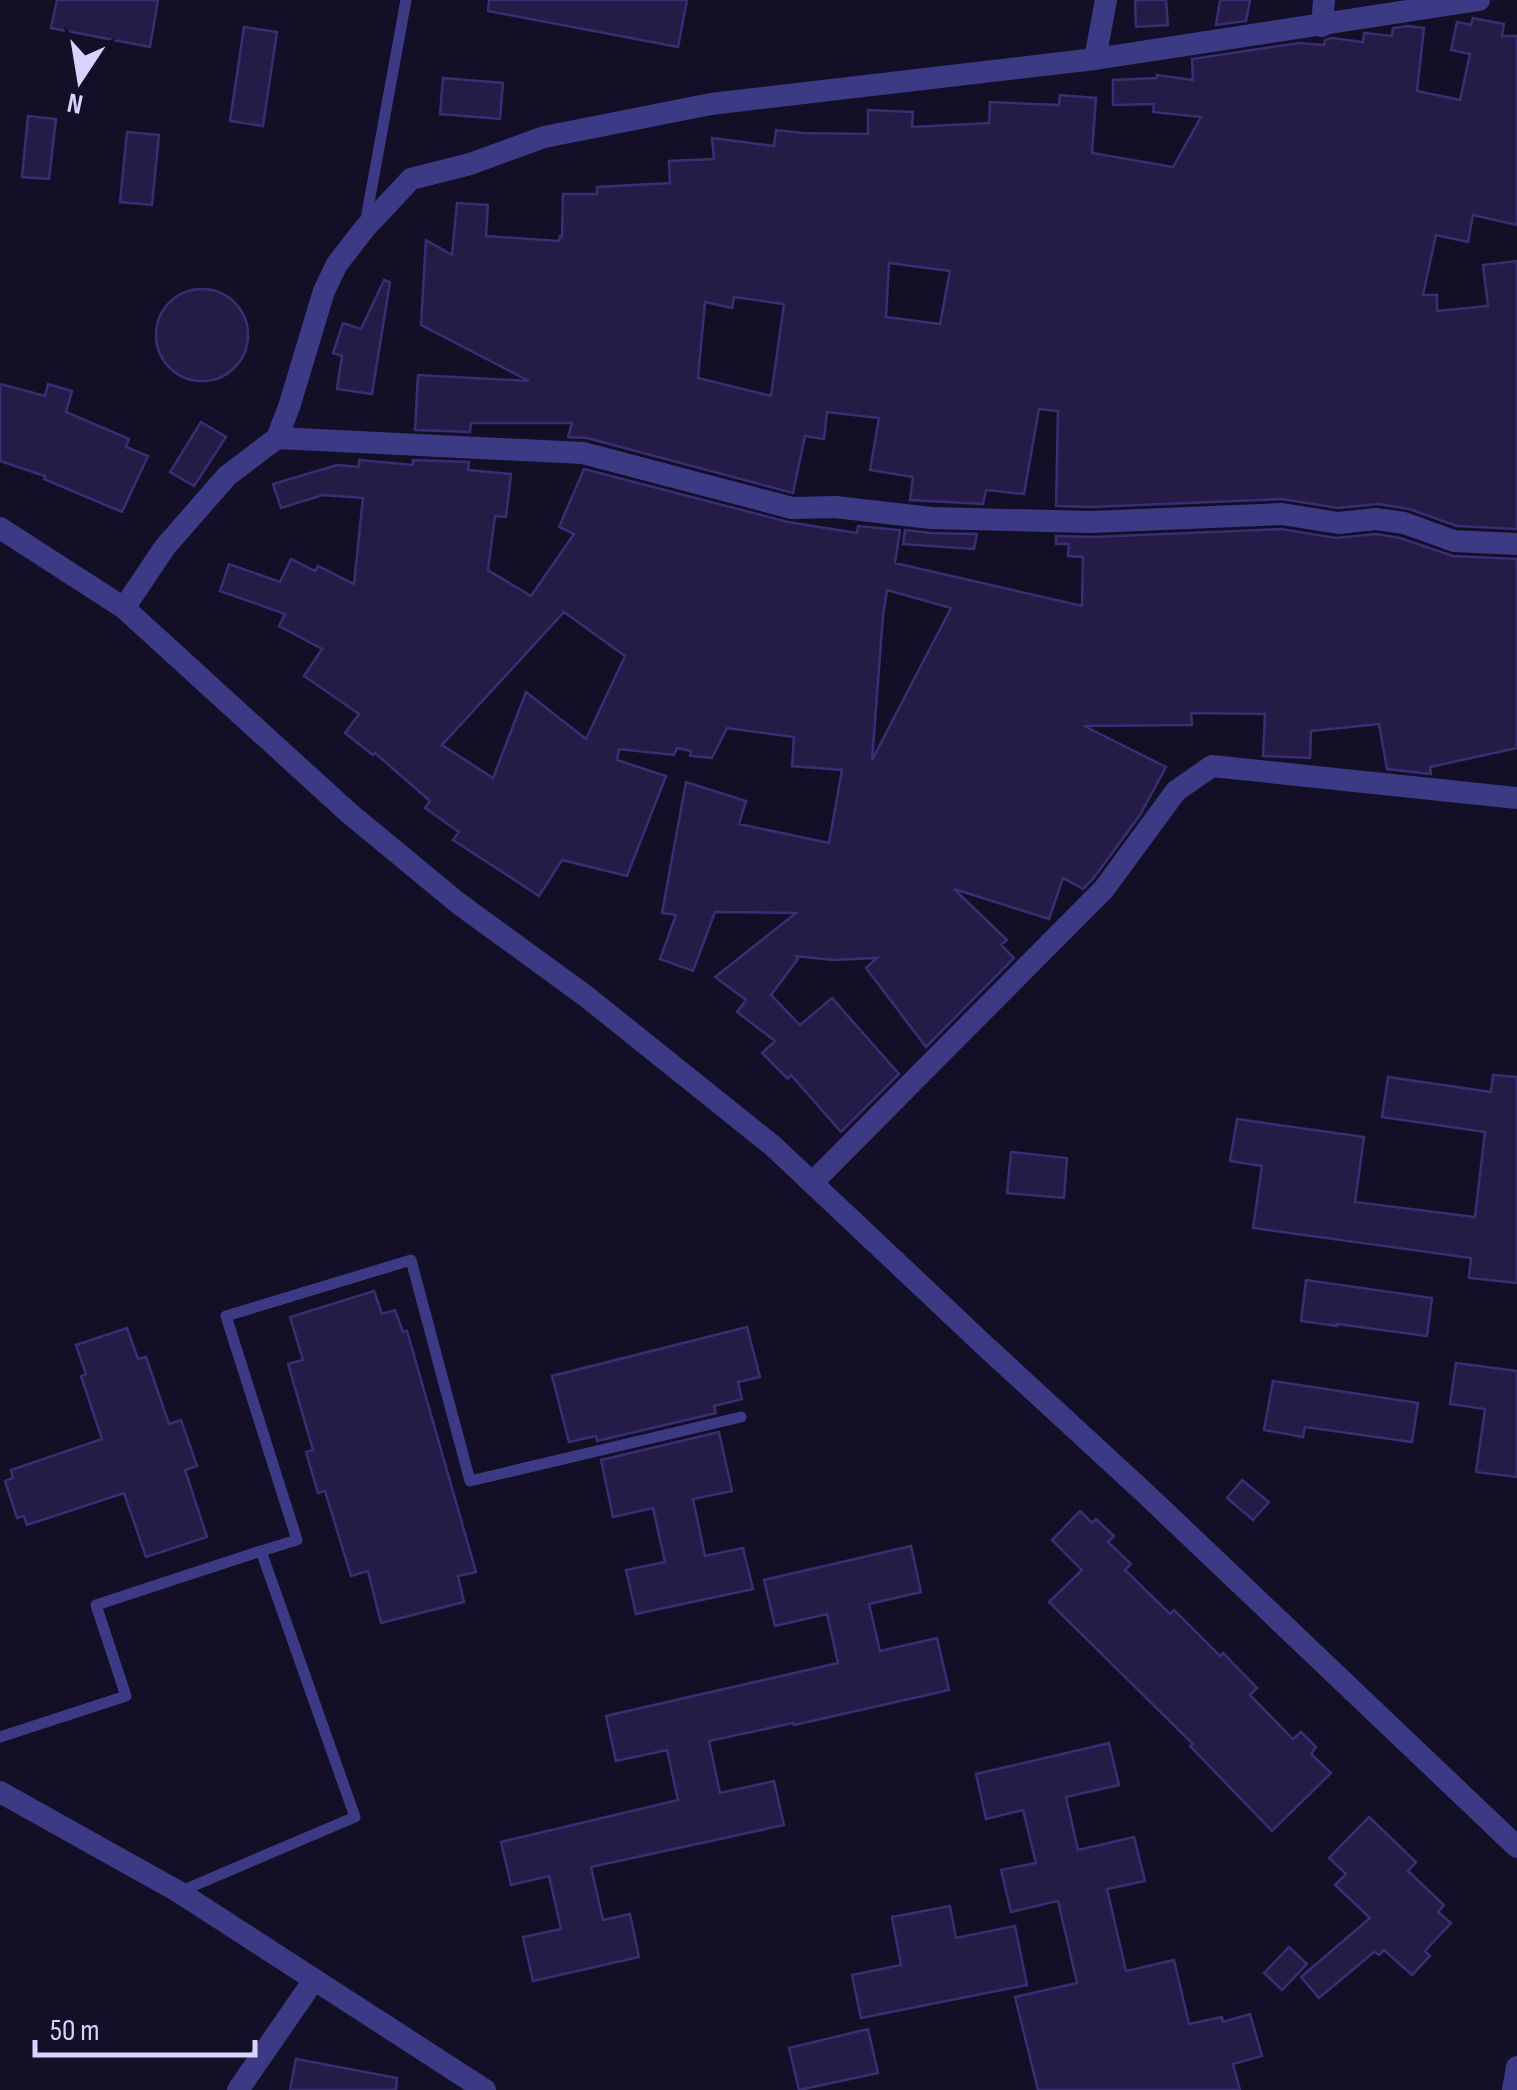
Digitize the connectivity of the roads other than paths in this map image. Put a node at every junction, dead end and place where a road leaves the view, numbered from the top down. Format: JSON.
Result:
{"nodes":[{"id":1,"x":406,"y":0,"type":"edge"},
{"id":2,"x":1106,"y":0,"type":"edge"},
{"id":3,"x":1324,"y":0,"type":"edge"},
{"id":4,"x":1479,"y":0,"type":"edge"},
{"id":5,"x":1322,"y":26,"type":"junction"},
{"id":6,"x":1096,"y":60,"type":"junction"},
{"id":7,"x":364,"y":228,"type":"junction"},
{"id":8,"x":277,"y":438,"type":"junction"},
{"id":9,"x":0,"y":528,"type":"edge"},
{"id":10,"x":1517,"y":544,"type":"edge"},
{"id":11,"x":124,"y":608,"type":"junction"},
{"id":12,"x":1517,"y":798,"type":"edge"},
{"id":13,"x":813,"y":1182,"type":"junction"},
{"id":14,"x":741,"y":1417,"type":"dead end"},
{"id":15,"x":261,"y":1552,"type":"junction"},
{"id":16,"x":0,"y":1737,"type":"edge"},
{"id":17,"x":0,"y":1792,"type":"edge"},
{"id":18,"x":1517,"y":1847,"type":"edge"},
{"id":19,"x":179,"y":1892,"type":"junction"},
{"id":20,"x":314,"y":1980,"type":"junction"},
{"id":21,"x":1517,"y":2067,"type":"edge"},
{"id":22,"x":238,"y":2090,"type":"edge"},
{"id":23,"x":485,"y":2090,"type":"edge"},
{"id":24,"x":1513,"y":2090,"type":"edge"}],
"edges":[{"from":1,"to":7,"type":"lane"},
{"from":2,"to":6,"type":"street"},
{"from":3,"to":5,"type":"street"},
{"from":4,"to":5,"type":"street"},
{"from":5,"to":6,"type":"street"},
{"from":6,"to":7,"type":"street"},
{"from":7,"to":8,"type":"street"},
{"from":8,"to":10,"type":"street"},
{"from":8,"to":11,"type":"street"},
{"from":9,"to":11,"type":"street"},
{"from":11,"to":13,"type":"street"},
{"from":12,"to":13,"type":"street"},
{"from":13,"to":18,"type":"street"},
{"from":14,"to":15,"type":"lane"},
{"from":15,"to":16,"type":"lane"},
{"from":15,"to":19,"type":"lane"},
{"from":17,"to":19,"type":"street"},
{"from":19,"to":20,"type":"street"},
{"from":20,"to":22,"type":"street"},
{"from":20,"to":23,"type":"street"},
{"from":21,"to":24,"type":"street"}]}
